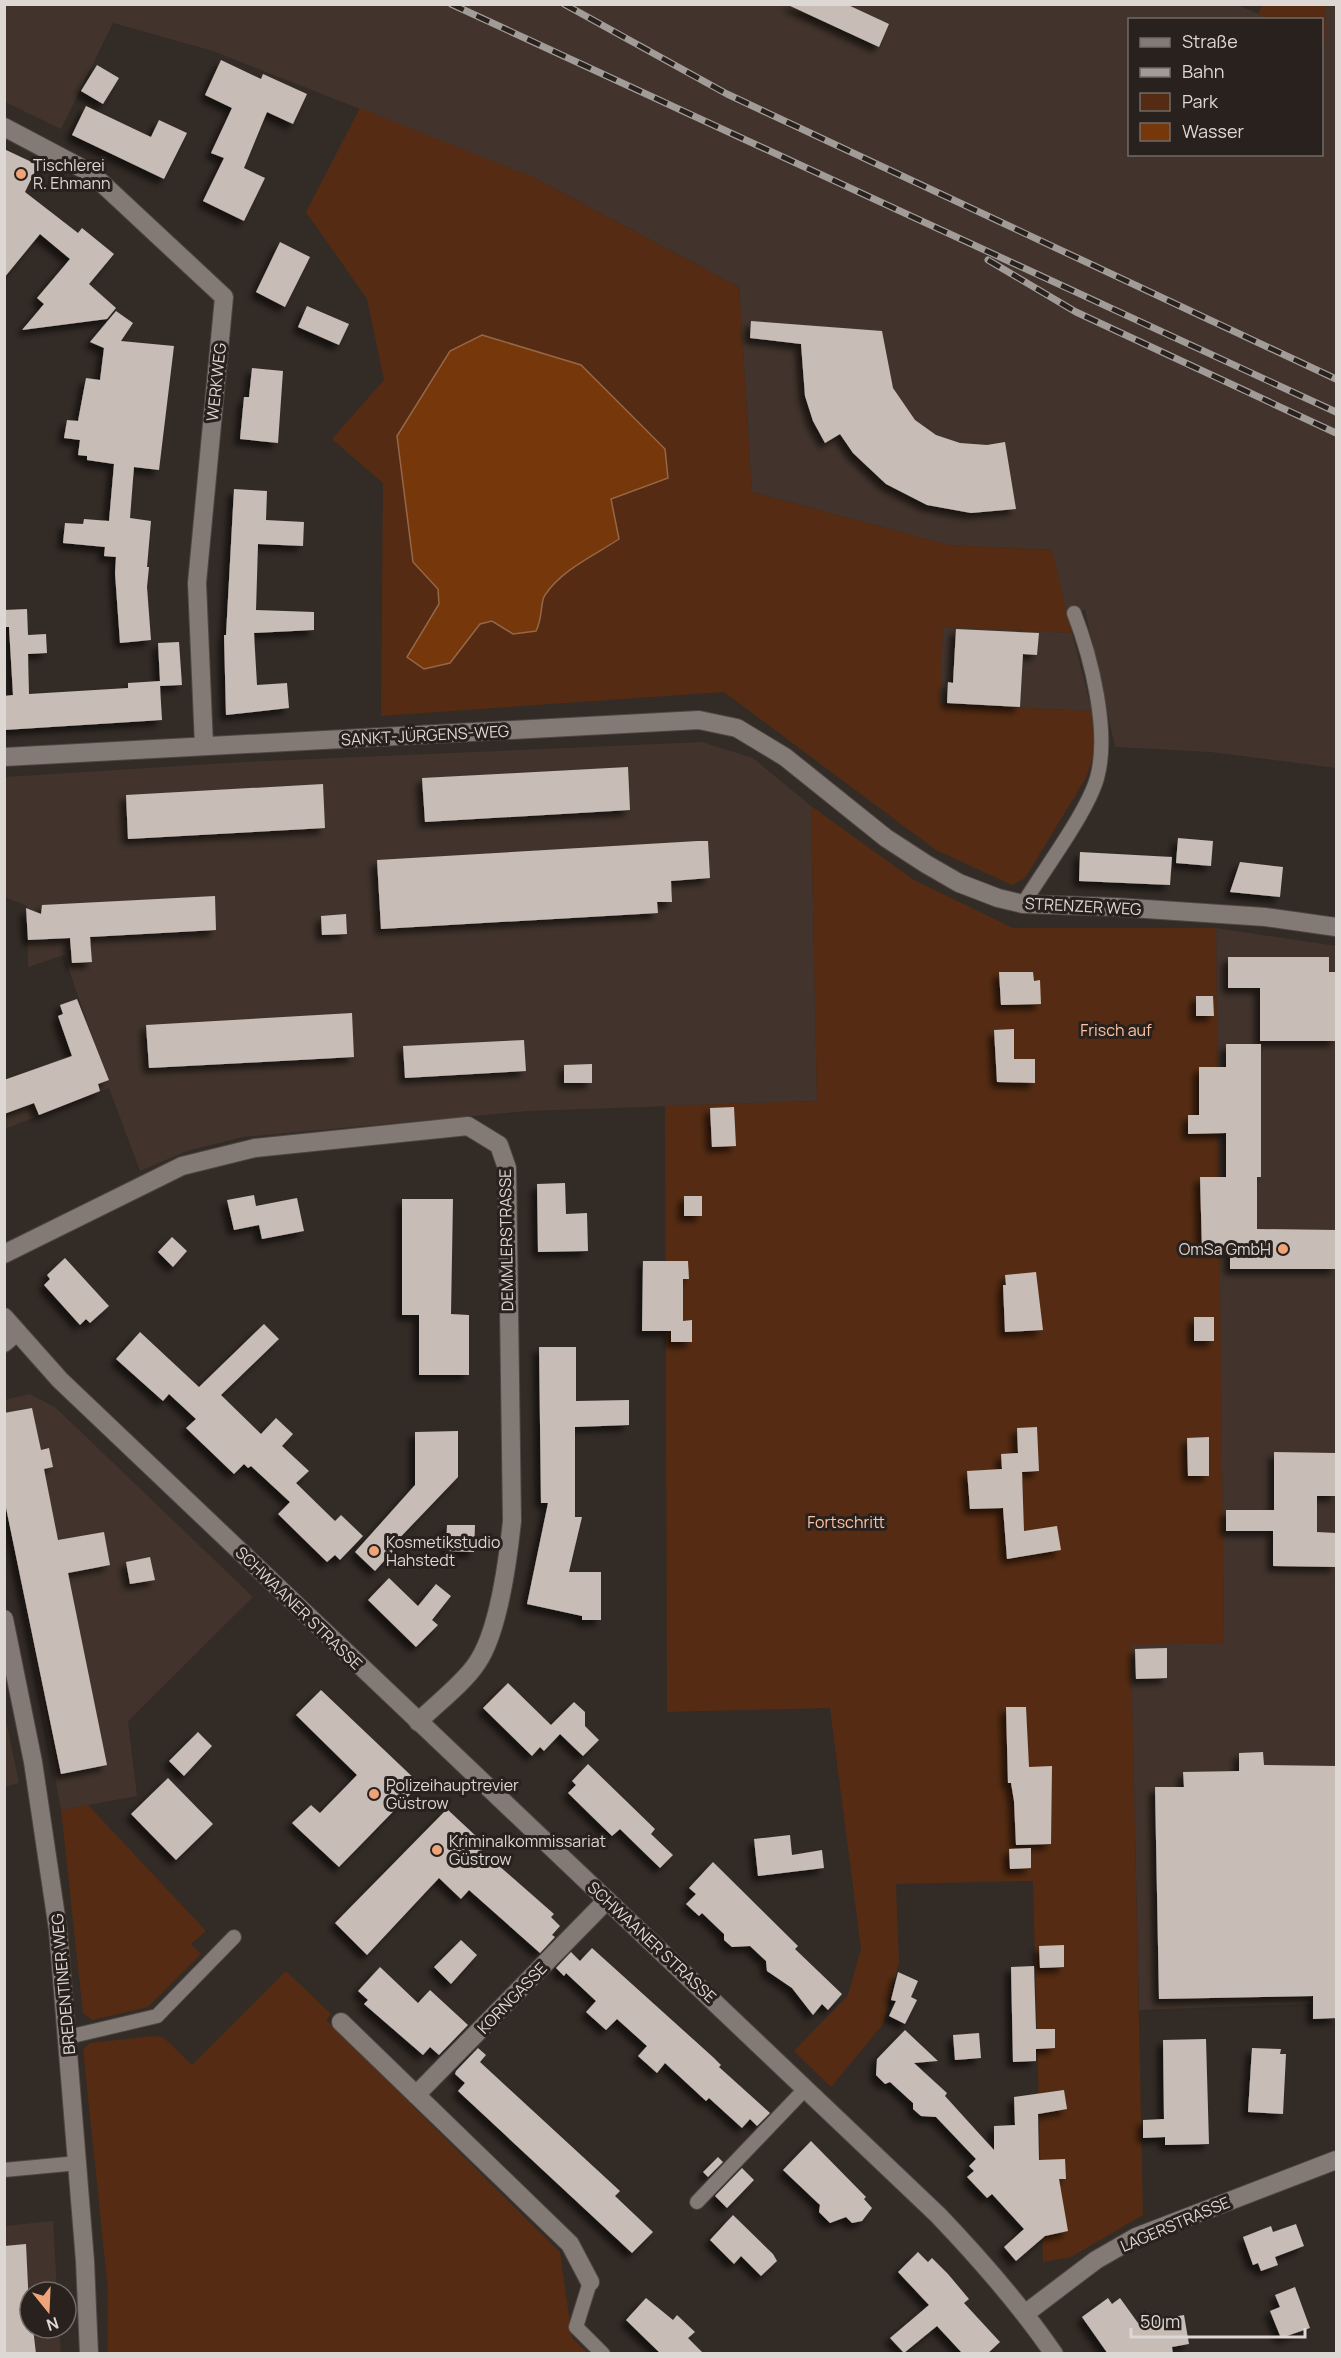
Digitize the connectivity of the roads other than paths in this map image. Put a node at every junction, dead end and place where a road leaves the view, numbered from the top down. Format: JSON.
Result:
{"nodes":[{"id":1,"x":4,"y":127,"type":"edge"},
{"id":2,"x":1074,"y":613,"type":"dead end"},
{"id":3,"x":204,"y":746,"type":"junction"},
{"id":4,"x":4,"y":757,"type":"edge"},
{"id":5,"x":825,"y":788,"type":"joint"},
{"id":6,"x":1023,"y":904,"type":"junction"},
{"id":7,"x":1336,"y":927,"type":"edge"},
{"id":8,"x":4,"y":1254,"type":"edge"},
{"id":9,"x":4,"y":1317,"type":"edge"},
{"id":10,"x":11,"y":1338,"type":"edge"},
{"id":11,"x":4,"y":1619,"type":"edge"},
{"id":12,"x":418,"y":1722,"type":"junction"},
{"id":13,"x":607,"y":1900,"type":"junction"},
{"id":14,"x":234,"y":1937,"type":"dead end"},
{"id":15,"x":341,"y":2022,"type":"dead end"},
{"id":16,"x":68,"y":2037,"type":"junction"},
{"id":17,"x":806,"y":2088,"type":"junction"},
{"id":18,"x":416,"y":2095,"type":"junction"},
{"id":19,"x":1336,"y":2160,"type":"edge"},
{"id":20,"x":78,"y":2163,"type":"junction"},
{"id":21,"x":4,"y":2170,"type":"edge"},
{"id":22,"x":697,"y":2202,"type":"dead end"},
{"id":23,"x":590,"y":2282,"type":"joint"},
{"id":24,"x":1026,"y":2313,"type":"junction"},
{"id":25,"x":89,"y":2354,"type":"edge"},
{"id":26,"x":603,"y":2354,"type":"edge"},
{"id":27,"x":1054,"y":2354,"type":"edge"}],
"edges":[{"from":1,"to":3,"type":"street","name":"WERKWEG"},
{"from":2,"to":6,"type":"lane"},
{"from":3,"to":4,"type":"street","name":"SANKT-JÜRGENS-WEG"},
{"from":3,"to":5,"type":"street","name":"SANKT-JÜRGENS-WEG"},
{"from":5,"to":6,"type":"street","name":"STRENZER WEG"},
{"from":6,"to":7,"type":"street","name":"STRENZER WEG"},
{"from":8,"to":12,"type":"street","name":"DEMMLERSTRASSE"},
{"from":9,"to":10,"type":"street","name":"SCHWAANER STRASSE"},
{"from":10,"to":12,"type":"street","name":"SCHWAANER STRASSE"},
{"from":11,"to":16,"type":"street","name":"BREDENTINER WEG"},
{"from":12,"to":13,"type":"street","name":"SCHWAANER STRASSE"},
{"from":13,"to":17,"type":"street","name":"SCHWAANER STRASSE"},
{"from":13,"to":18,"type":"street","name":"KORNGASSE"},
{"from":14,"to":16,"type":"lane"},
{"from":15,"to":18,"type":"street"},
{"from":16,"to":20,"type":"street","name":"BREDENTINER WEG"},
{"from":17,"to":22,"type":"lane"},
{"from":17,"to":24,"type":"street","name":"SCHWAANER STRASSE"},
{"from":18,"to":23,"type":"street"},
{"from":19,"to":24,"type":"street","name":"LAGERSTRASSE"},
{"from":20,"to":21,"type":"lane"},
{"from":20,"to":25,"type":"street","name":"BREDENTINER WEG"},
{"from":23,"to":26,"type":"lane"},
{"from":24,"to":27,"type":"street","name":"SCHWAANER STRASSE"}]}
